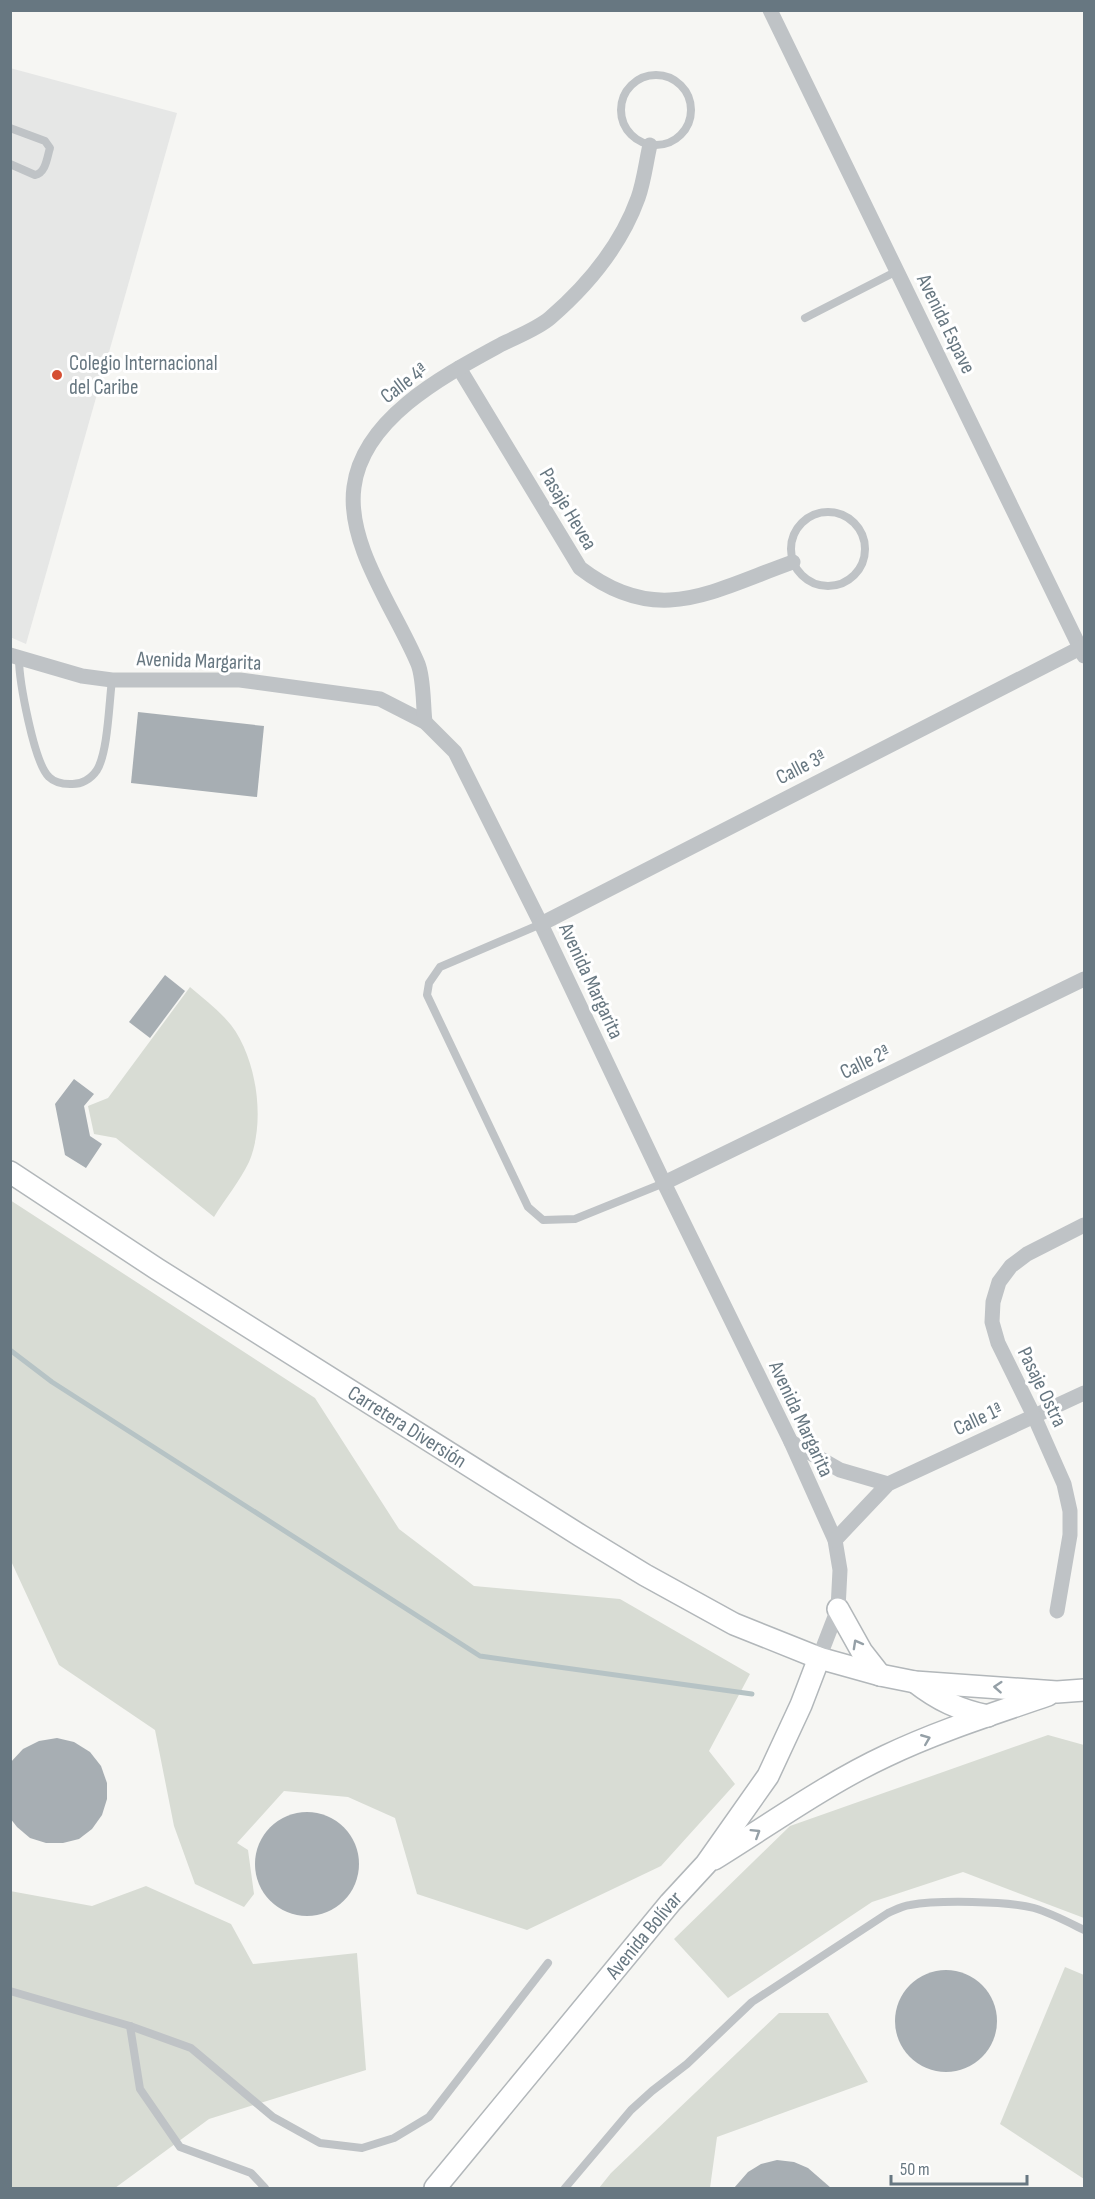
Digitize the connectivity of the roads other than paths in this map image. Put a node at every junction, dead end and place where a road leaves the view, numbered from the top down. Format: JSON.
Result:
{"nodes":[{"id":1,"x":770,"y":10,"type":"edge"},
{"id":2,"x":10,"y":128,"type":"edge"},
{"id":3,"x":650,"y":145,"type":"junction"},
{"id":4,"x":10,"y":164,"type":"edge"},
{"id":5,"x":897,"y":271,"type":"junction"},
{"id":6,"x":805,"y":318,"type":"dead end"},
{"id":7,"x":459,"y":368,"type":"junction"},
{"id":8,"x":793,"y":562,"type":"junction"},
{"id":9,"x":1083,"y":650,"type":"edge"},
{"id":10,"x":15,"y":657,"type":"edge"},
{"id":11,"x":112,"y":680,"type":"junction"},
{"id":12,"x":425,"y":722,"type":"junction"},
{"id":13,"x":541,"y":924,"type":"junction"},
{"id":14,"x":1084,"y":979,"type":"edge"},
{"id":15,"x":10,"y":1172,"type":"edge"},
{"id":16,"x":664,"y":1183,"type":"junction"},
{"id":17,"x":1084,"y":1225,"type":"edge"},
{"id":18,"x":1084,"y":1393,"type":"edge"},
{"id":19,"x":1034,"y":1416,"type":"junction"},
{"id":20,"x":790,"y":1442,"type":"junction"},
{"id":21,"x":888,"y":1484,"type":"junction"},
{"id":22,"x":835,"y":1540,"type":"junction"},
{"id":23,"x":838,"y":1609,"type":"junction"},
{"id":24,"x":1057,"y":1611,"type":"dead end"},
{"id":25,"x":819,"y":1658,"type":"junction"},
{"id":26,"x":880,"y":1675,"type":"junction"},
{"id":27,"x":915,"y":1682,"type":"junction"},
{"id":28,"x":1084,"y":1690,"type":"edge"},
{"id":29,"x":1057,"y":1692,"type":"junction"},
{"id":30,"x":988,"y":1716,"type":"junction"},
{"id":31,"x":706,"y":1864,"type":"junction"},
{"id":32,"x":1084,"y":1930,"type":"edge"},
{"id":33,"x":548,"y":1963,"type":"dead end"},
{"id":34,"x":10,"y":1991,"type":"edge"},
{"id":35,"x":130,"y":2026,"type":"junction"},
{"id":36,"x":265,"y":2188,"type":"edge"},
{"id":37,"x":435,"y":2188,"type":"edge"},
{"id":38,"x":566,"y":2188,"type":"edge"}],
"edges":[{"from":1,"to":5,"type":"street","name":"Avenida Espave"},
{"from":2,"to":4,"type":"lane"},
{"from":3,"to":3,"type":"lane"},
{"from":3,"to":7,"type":"street","name":"Calle 4ª"},
{"from":5,"to":6,"type":"lane"},
{"from":5,"to":9,"type":"street","name":"Avenida Espave"},
{"from":7,"to":8,"type":"street","name":"Pasaje Hevea"},
{"from":7,"to":12,"type":"street","name":"Calle 4ª"},
{"from":8,"to":8,"type":"lane"},
{"from":9,"to":13,"type":"street","name":"Calle 3ª"},
{"from":10,"to":11,"type":"street","name":"Avenida Margarita"},
{"from":10,"to":11,"type":"lane"},
{"from":11,"to":12,"type":"street","name":"Avenida Margarita"},
{"from":12,"to":13,"type":"street","name":"Avenida Margarita"},
{"from":13,"to":16,"type":"street","name":"Avenida Margarita"},
{"from":13,"to":16,"type":"lane"},
{"from":14,"to":16,"type":"street","name":"Calle 2ª"},
{"from":15,"to":25,"type":"main road","name":"Carretera Diversión"},
{"from":16,"to":20,"type":"street","name":"Avenida Margarita"},
{"from":17,"to":19,"type":"street","name":"Pasaje Ostra"},
{"from":18,"to":19,"type":"street","name":"Calle 1ª"},
{"from":19,"to":21,"type":"street","name":"Calle 1ª"},
{"from":19,"to":24,"type":"street","name":"Pasaje Ostra"},
{"from":20,"to":21,"type":"street"},
{"from":20,"to":22,"type":"street","name":"Avenida Margarita"},
{"from":21,"to":22,"type":"street"},
{"from":22,"to":23,"type":"street","name":"Avenida Margarita"},
{"from":23,"to":25,"type":"street","name":"Avenida Margarita"},
{"from":26,"to":23,"type":"main road","one_way":true},
{"from":25,"to":26,"type":"main road","name":"Carretera Diversión"},
{"from":25,"to":31,"type":"main road","name":"Avenida Bolívar"},
{"from":26,"to":27,"type":"main road","name":"Carretera Diversión"},
{"from":29,"to":27,"type":"main road","name":"Carretera Diversión","one_way":true},
{"from":27,"to":30,"type":"main road"},
{"from":28,"to":29,"type":"main road"},
{"from":29,"to":30,"type":"main road"},
{"from":31,"to":30,"type":"main road","one_way":true},
{"from":31,"to":37,"type":"main road","name":"Avenida Bolívar"},
{"from":32,"to":38,"type":"lane"},
{"from":33,"to":35,"type":"lane"},
{"from":34,"to":35,"type":"lane"},
{"from":35,"to":36,"type":"lane"}]}
